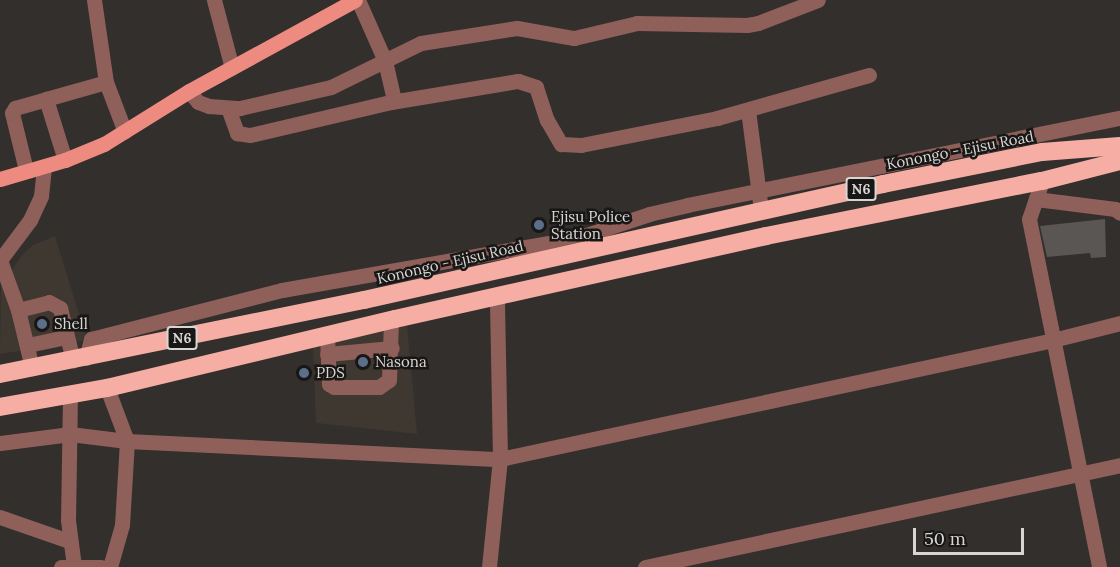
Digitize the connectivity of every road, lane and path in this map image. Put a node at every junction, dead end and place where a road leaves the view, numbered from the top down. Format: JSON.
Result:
{"nodes":[{"id":1,"x":94,"y":0,"type":"edge"},
{"id":2,"x":214,"y":0,"type":"edge"},
{"id":3,"x":356,"y":0,"type":"edge"},
{"id":4,"x":818,"y":0,"type":"edge"},
{"id":5,"x":385,"y":61,"type":"junction"},
{"id":6,"x":232,"y":68,"type":"junction"},
{"id":7,"x":869,"y":75,"type":"dead end"},
{"id":8,"x":106,"y":82,"type":"junction"},
{"id":9,"x":189,"y":91,"type":"junction"},
{"id":10,"x":46,"y":99,"type":"junction"},
{"id":11,"x":391,"y":102,"type":"junction"},
{"id":12,"x":228,"y":108,"type":"junction"},
{"id":13,"x":748,"y":110,"type":"junction"},
{"id":14,"x":1120,"y":118,"type":"edge"},
{"id":15,"x":125,"y":132,"type":"junction"},
{"id":16,"x":1120,"y":146,"type":"edge"},
{"id":17,"x":65,"y":160,"type":"junction"},
{"id":18,"x":1120,"y":161,"type":"edge"},
{"id":19,"x":44,"y":166,"type":"junction"},
{"id":20,"x":26,"y":170,"type":"junction"},
{"id":21,"x":1,"y":177,"type":"edge"},
{"id":22,"x":1042,"y":182,"type":"junction"},
{"id":23,"x":1036,"y":199,"type":"junction"},
{"id":24,"x":760,"y":201,"type":"junction"},
{"id":25,"x":1120,"y":213,"type":"edge"},
{"id":26,"x":578,"y":244,"type":"junction"},
{"id":27,"x":0,"y":260,"type":"edge"},
{"id":28,"x":497,"y":297,"type":"junction"},
{"id":29,"x":18,"y":310,"type":"junction"},
{"id":30,"x":391,"y":320,"type":"junction"},
{"id":31,"x":1120,"y":323,"type":"edge"},
{"id":32,"x":327,"y":335,"type":"junction"},
{"id":33,"x":66,"y":337,"type":"junction"},
{"id":34,"x":1053,"y":340,"type":"junction"},
{"id":35,"x":28,"y":345,"type":"junction"},
{"id":36,"x":392,"y":348,"type":"junction"},
{"id":37,"x":327,"y":354,"type":"junction"},
{"id":38,"x":80,"y":359,"type":"junction"},
{"id":39,"x":32,"y":368,"type":"junction"},
{"id":40,"x":0,"y":374,"type":"edge"},
{"id":41,"x":108,"y":388,"type":"junction"},
{"id":42,"x":70,"y":395,"type":"junction"},
{"id":43,"x":6,"y":406,"type":"edge"},
{"id":44,"x":70,"y":434,"type":"junction"},
{"id":45,"x":127,"y":441,"type":"junction"},
{"id":46,"x":0,"y":443,"type":"edge"},
{"id":47,"x":500,"y":459,"type":"junction"},
{"id":48,"x":1120,"y":465,"type":"edge"},
{"id":49,"x":1080,"y":474,"type":"junction"},
{"id":50,"x":0,"y":517,"type":"edge"},
{"id":51,"x":69,"y":541,"type":"junction"},
{"id":52,"x":67,"y":566,"type":"edge"},
{"id":53,"x":101,"y":567,"type":"edge"},
{"id":54,"x":110,"y":567,"type":"edge"},
{"id":55,"x":489,"y":567,"type":"edge"},
{"id":56,"x":645,"y":567,"type":"edge"},
{"id":57,"x":1099,"y":567,"type":"edge"}],
"edges":[{"from":1,"to":8,"type":"street"},
{"from":2,"to":6,"type":"street"},
{"from":3,"to":5,"type":"street"},
{"from":3,"to":6,"type":"main road"},
{"from":4,"to":5,"type":"street"},
{"from":5,"to":11,"type":"street"},
{"from":5,"to":12,"type":"street"},
{"from":6,"to":9,"type":"main road"},
{"from":7,"to":13,"type":"street"},
{"from":8,"to":10,"type":"street"},
{"from":8,"to":15,"type":"street"},
{"from":9,"to":12,"type":"street"},
{"from":9,"to":15,"type":"main road"},
{"from":10,"to":17,"type":"street"},
{"from":10,"to":20,"type":"street"},
{"from":11,"to":12,"type":"street"},
{"from":11,"to":13,"type":"street"},
{"from":13,"to":24,"type":"street"},
{"from":14,"to":24,"type":"street"},
{"from":15,"to":17,"type":"main road"},
{"from":16,"to":24,"type":"highway","name":"Konongo - Ejisu Road","number":"N6"},
{"from":17,"to":19,"type":"main road"},
{"from":18,"to":22,"type":"highway","number":"N6"},
{"from":19,"to":20,"type":"main road"},
{"from":19,"to":27,"type":"street"},
{"from":20,"to":21,"type":"main road"},
{"from":22,"to":23,"type":"street"},
{"from":22,"to":28,"type":"highway","number":"N6"},
{"from":23,"to":25,"type":"street"},
{"from":23,"to":34,"type":"street"},
{"from":24,"to":26,"type":"highway","name":"Konongo - Ejisu Road","number":"N6"},
{"from":26,"to":38,"type":"highway","name":"Konongo - Ejisu Road","number":"N6"},
{"from":26,"to":38,"type":"street"},
{"from":27,"to":29,"type":"street"},
{"from":28,"to":30,"type":"highway","number":"N6"},
{"from":28,"to":47,"type":"street"},
{"from":29,"to":33,"type":"street"},
{"from":29,"to":35,"type":"street"},
{"from":30,"to":32,"type":"highway","number":"N6"},
{"from":30,"to":36,"type":"street"},
{"from":31,"to":34,"type":"street"},
{"from":32,"to":37,"type":"street"},
{"from":32,"to":41,"type":"highway","number":"N6"},
{"from":33,"to":35,"type":"street"},
{"from":33,"to":38,"type":"street"},
{"from":34,"to":47,"type":"street"},
{"from":34,"to":49,"type":"street"},
{"from":35,"to":39,"type":"street"},
{"from":36,"to":37,"type":"street"},
{"from":36,"to":37,"type":"street"},
{"from":38,"to":39,"type":"highway","name":"Konongo - Ejisu Road","number":"N6"},
{"from":39,"to":40,"type":"highway","name":"Konongo - Ejisu Road","number":"N6"},
{"from":41,"to":42,"type":"highway","number":"N6"},
{"from":41,"to":45,"type":"street"},
{"from":42,"to":43,"type":"highway","number":"N6"},
{"from":42,"to":44,"type":"street"},
{"from":44,"to":45,"type":"street"},
{"from":44,"to":46,"type":"street"},
{"from":44,"to":51,"type":"street"},
{"from":45,"to":47,"type":"street"},
{"from":45,"to":54,"type":"street"},
{"from":47,"to":55,"type":"street"},
{"from":48,"to":49,"type":"street"},
{"from":49,"to":56,"type":"street"},
{"from":49,"to":57,"type":"street"},
{"from":50,"to":51,"type":"street"},
{"from":51,"to":52,"type":"street"},
{"from":52,"to":53,"type":"street"}]}
